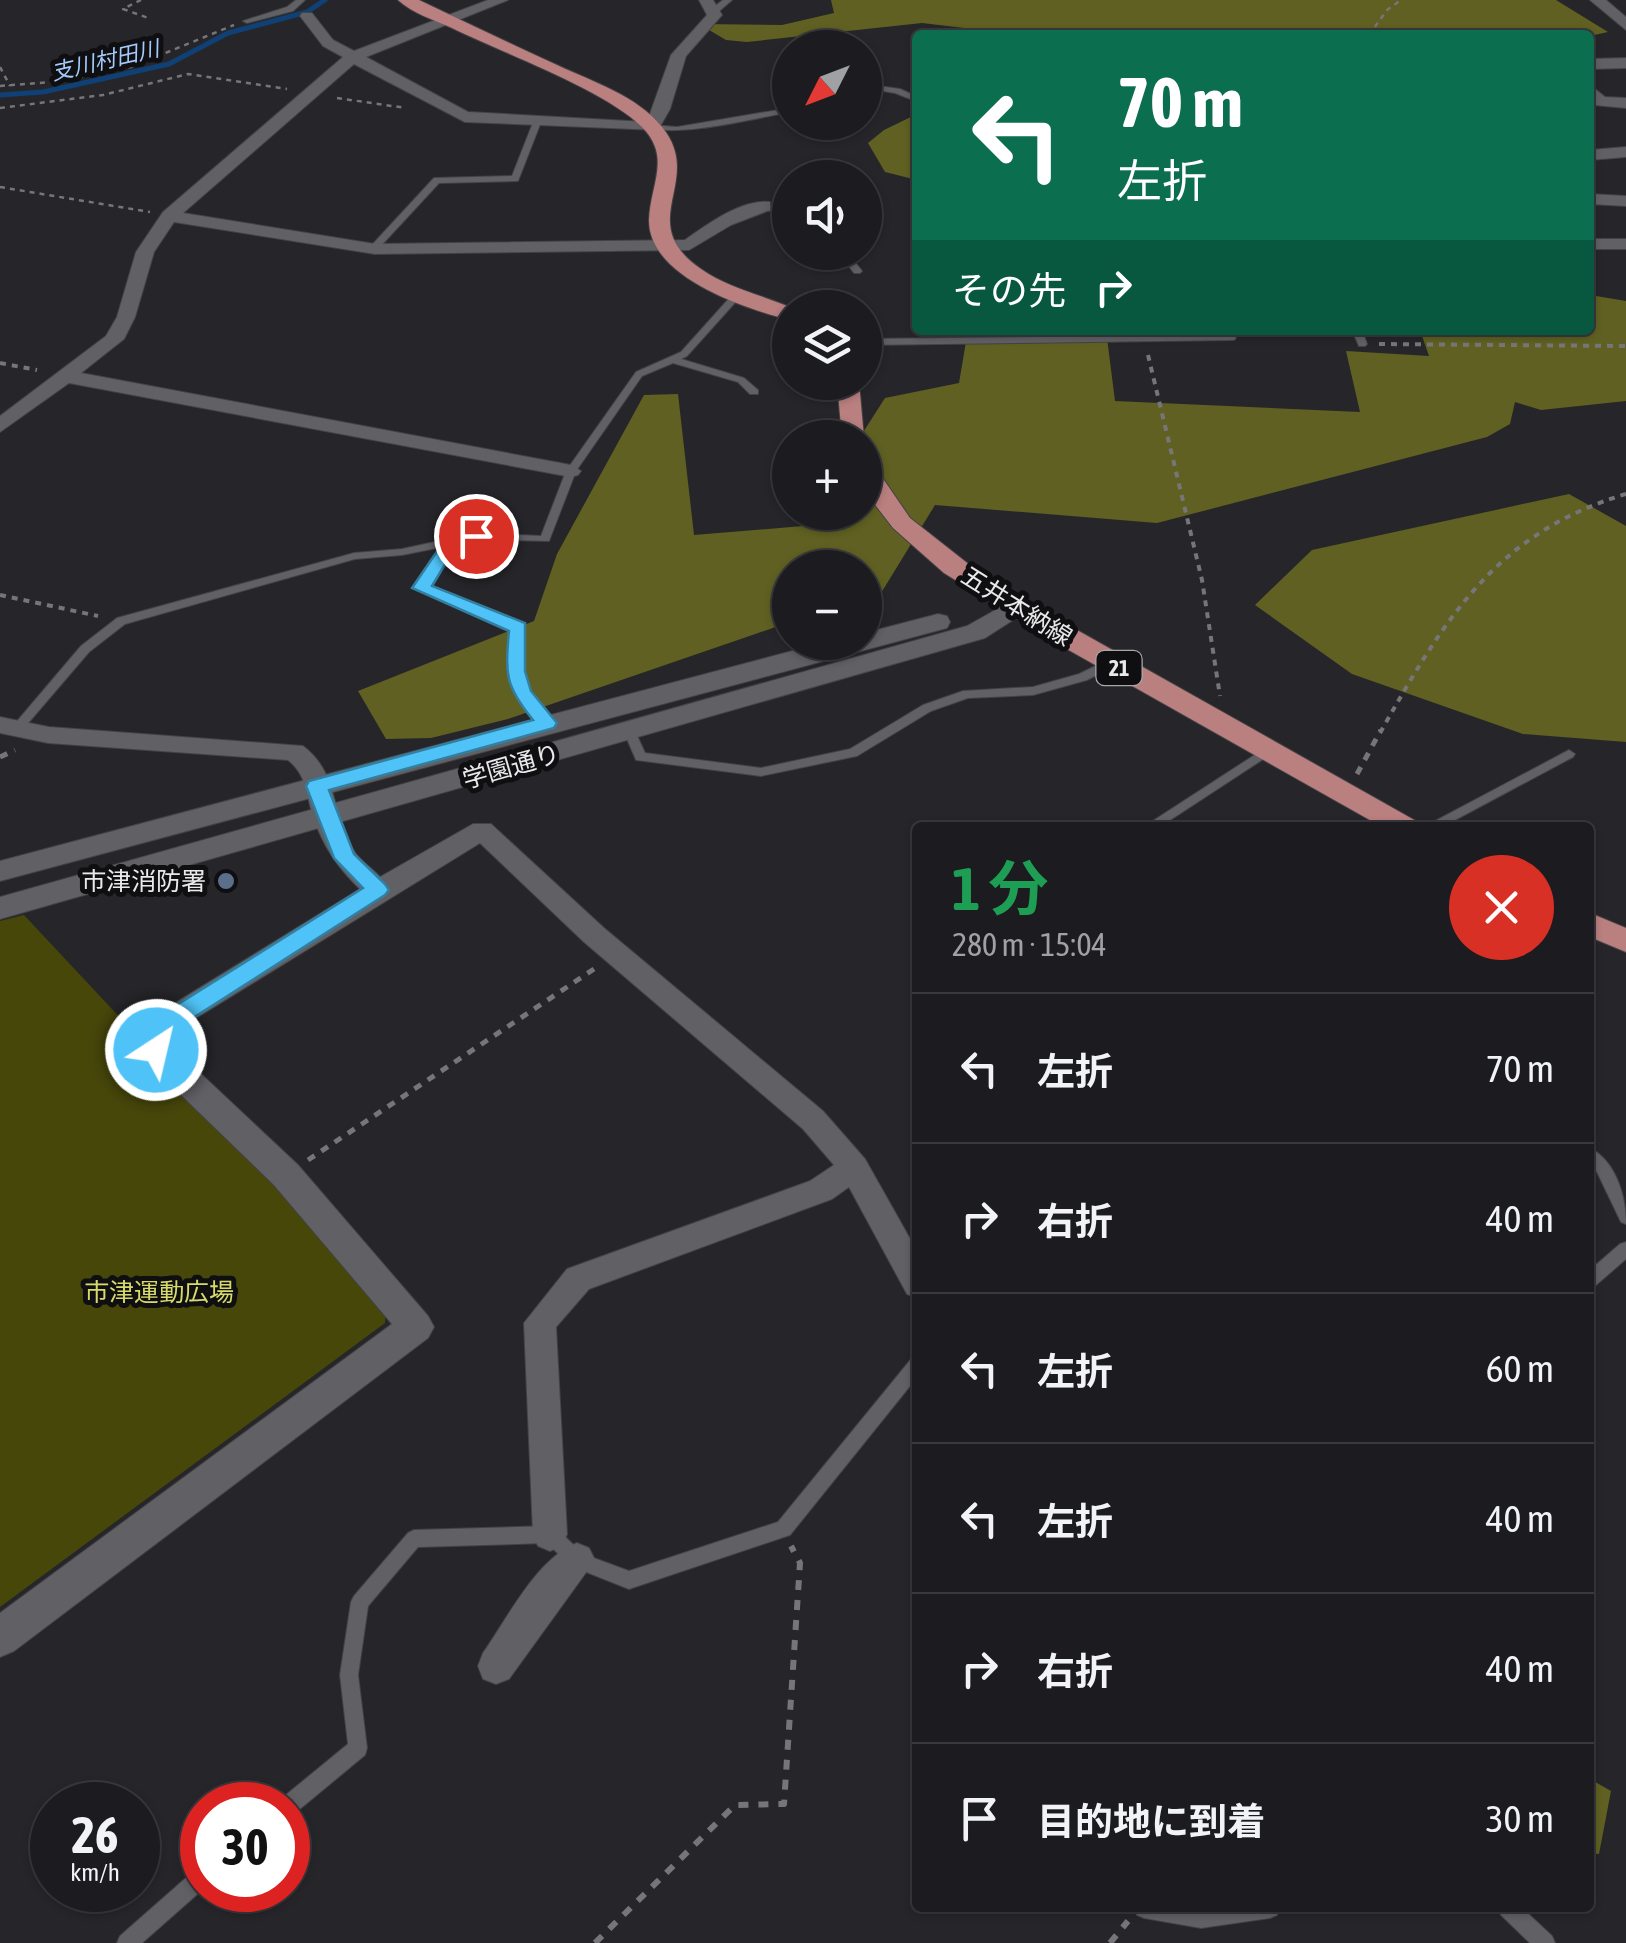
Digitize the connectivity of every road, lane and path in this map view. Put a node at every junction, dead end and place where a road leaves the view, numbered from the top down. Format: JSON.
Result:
{"nodes":[{"id":1,"x":141,"y":0,"type":"edge"},
{"id":2,"x":406,"y":0,"type":"edge"},
{"id":3,"x":500,"y":0,"type":"edge"},
{"id":4,"x":728,"y":0,"type":"edge"},
{"id":5,"x":1401,"y":0,"type":"edge"},
{"id":6,"x":1602,"y":4,"type":"edge"},
{"id":7,"x":710,"y":6,"type":"edge"},
{"id":8,"x":1626,"y":6,"type":"edge"},
{"id":9,"x":304,"y":8,"type":"edge"},
{"id":10,"x":151,"y":20,"type":"dead end"},
{"id":11,"x":246,"y":21,"type":"joint"},
{"id":12,"x":450,"y":21,"type":"junction"},
{"id":13,"x":1626,"y":25,"type":"edge"},
{"id":14,"x":1373,"y":30,"type":"edge"},
{"id":15,"x":353,"y":57,"type":"junction"},
{"id":16,"x":1626,"y":63,"type":"edge"},
{"id":17,"x":1594,"y":64,"type":"edge"},
{"id":18,"x":0,"y":67,"type":"edge"},
{"id":19,"x":0,"y":86,"type":"edge"},
{"id":20,"x":10,"y":86,"type":"junction"},
{"id":21,"x":882,"y":88,"type":"edge"},
{"id":22,"x":308,"y":93,"type":"junction"},
{"id":23,"x":1594,"y":95,"type":"edge"},
{"id":24,"x":912,"y":97,"type":"edge"},
{"id":25,"x":1626,"y":102,"type":"edge"},
{"id":26,"x":442,"y":107,"type":"junction"},
{"id":27,"x":0,"y":108,"type":"edge"},
{"id":28,"x":772,"y":113,"type":"edge"},
{"id":29,"x":537,"y":122,"type":"junction"},
{"id":30,"x":652,"y":127,"type":"junction"},
{"id":31,"x":1626,"y":152,"type":"edge"},
{"id":32,"x":1594,"y":156,"type":"edge"},
{"id":33,"x":0,"y":187,"type":"edge"},
{"id":34,"x":1594,"y":199,"type":"edge"},
{"id":35,"x":1626,"y":201,"type":"edge"},
{"id":36,"x":764,"y":206,"type":"joint"},
{"id":37,"x":772,"y":209,"type":"edge"},
{"id":38,"x":169,"y":216,"type":"junction"},
{"id":39,"x":1594,"y":244,"type":"edge"},
{"id":40,"x":1626,"y":244,"type":"edge"},
{"id":41,"x":664,"y":246,"type":"junction"},
{"id":42,"x":374,"y":248,"type":"junction"},
{"id":43,"x":737,"y":295,"type":"junction"},
{"id":44,"x":772,"y":308,"type":"edge"},
{"id":45,"x":1021,"y":335,"type":"edge"},
{"id":46,"x":1359,"y":335,"type":"edge"},
{"id":47,"x":1144,"y":337,"type":"junction"},
{"id":48,"x":1231,"y":338,"type":"dead end"},
{"id":49,"x":1009,"y":340,"type":"junction"},
{"id":50,"x":882,"y":342,"type":"edge"},
{"id":51,"x":1362,"y":344,"type":"joint"},
{"id":52,"x":1626,"y":346,"type":"edge"},
{"id":53,"x":670,"y":359,"type":"junction"},
{"id":54,"x":70,"y":377,"type":"junction"},
{"id":55,"x":754,"y":392,"type":"dead end"},
{"id":56,"x":0,"y":426,"type":"edge"},
{"id":57,"x":571,"y":471,"type":"junction"},
{"id":58,"x":1626,"y":494,"type":"edge"},
{"id":59,"x":882,"y":496,"type":"edge"},
{"id":60,"x":446,"y":543,"type":"junction"},
{"id":61,"x":0,"y":595,"type":"edge"},
{"id":62,"x":1015,"y":607,"type":"junction"},
{"id":63,"x":121,"y":621,"type":"junction"},
{"id":64,"x":882,"y":637,"type":"edge"},
{"id":65,"x":792,"y":660,"type":"edge"},
{"id":66,"x":1110,"y":663,"type":"junction"},
{"id":67,"x":547,"y":723,"type":"junction"},
{"id":68,"x":10,"y":726,"type":"edge"},
{"id":69,"x":1225,"y":728,"type":"junction"},
{"id":70,"x":630,"y":732,"type":"junction"},
{"id":71,"x":1268,"y":750,"type":"junction"},
{"id":72,"x":1569,"y":754,"type":"dead end"},
{"id":73,"x":317,"y":786,"type":"junction"},
{"id":74,"x":1346,"y":794,"type":"junction"},
{"id":75,"x":326,"y":817,"type":"junction"},
{"id":76,"x":1157,"y":822,"type":"edge"},
{"id":77,"x":1391,"y":822,"type":"edge"},
{"id":78,"x":1439,"y":822,"type":"edge"},
{"id":79,"x":109,"y":842,"type":"junction"},
{"id":80,"x":0,"y":871,"type":"edge"},
{"id":81,"x":116,"y":876,"type":"junction"},
{"id":82,"x":378,"y":890,"type":"junction"},
{"id":83,"x":0,"y":908,"type":"edge"},
{"id":84,"x":1594,"y":926,"type":"edge"},
{"id":85,"x":1626,"y":941,"type":"edge"},
{"id":86,"x":618,"y":953,"type":"junction"},
{"id":87,"x":156,"y":1050,"type":"joint"},
{"id":88,"x":1594,"y":1158,"type":"edge"},
{"id":89,"x":854,"y":1168,"type":"junction"},
{"id":90,"x":286,"y":1175,"type":"junction"},
{"id":91,"x":1626,"y":1217,"type":"edge"},
{"id":92,"x":1626,"y":1249,"type":"edge"},
{"id":93,"x":912,"y":1273,"type":"edge"},
{"id":94,"x":1594,"y":1277,"type":"edge"},
{"id":95,"x":912,"y":1370,"type":"edge"},
{"id":96,"x":784,"y":1529,"type":"junction"},
{"id":97,"x":550,"y":1534,"type":"junction"},
{"id":98,"x":577,"y":1560,"type":"junction"},
{"id":99,"x":0,"y":1637,"type":"edge"},
{"id":100,"x":496,"y":1666,"type":"dead end"},
{"id":101,"x":310,"y":1788,"type":"edge"},
{"id":102,"x":180,"y":1896,"type":"edge"},
{"id":103,"x":1138,"y":1912,"type":"edge"},
{"id":104,"x":1166,"y":1912,"type":"edge"},
{"id":105,"x":1242,"y":1912,"type":"edge"},
{"id":106,"x":1512,"y":1912,"type":"edge"},
{"id":107,"x":127,"y":1943,"type":"edge"},
{"id":108,"x":595,"y":1943,"type":"edge"},
{"id":109,"x":1110,"y":1943,"type":"edge"},
{"id":110,"x":1545,"y":1943,"type":"edge"}],
"edges":[{"from":1,"to":10,"type":"path"},
{"from":2,"to":12,"type":"main road"},
{"from":3,"to":12,"type":"street"},
{"from":4,"to":7,"type":"lane"},
{"from":5,"to":14,"type":"path"},
{"from":6,"to":8,"type":"street"},
{"from":6,"to":13,"type":"street"},
{"from":7,"to":30,"type":"street"},
{"from":9,"to":11,"type":"lane"},
{"from":9,"to":15,"type":"street"},
{"from":11,"to":20,"type":"path"},
{"from":12,"to":15,"type":"street"},
{"from":12,"to":30,"type":"main road"},
{"from":15,"to":22,"type":"street"},
{"from":15,"to":26,"type":"street"},
{"from":16,"to":17,"type":"street"},
{"from":18,"to":20,"type":"path"},
{"from":19,"to":20,"type":"path"},
{"from":21,"to":24,"type":"lane"},
{"from":22,"to":26,"type":"path"},
{"from":22,"to":27,"type":"path"},
{"from":22,"to":38,"type":"street"},
{"from":23,"to":25,"type":"street"},
{"from":26,"to":29,"type":"street"},
{"from":28,"to":30,"type":"lane"},
{"from":29,"to":30,"type":"street"},
{"from":29,"to":42,"type":"lane"},
{"from":30,"to":41,"type":"main road"},
{"from":31,"to":32,"type":"street"},
{"from":33,"to":38,"type":"path"},
{"from":34,"to":35,"type":"street"},
{"from":36,"to":37,"type":"lane"},
{"from":36,"to":41,"type":"street"},
{"from":38,"to":42,"type":"street"},
{"from":38,"to":54,"type":"street"},
{"from":39,"to":40,"type":"street"},
{"from":41,"to":42,"type":"street"},
{"from":41,"to":43,"type":"main road"},
{"from":43,"to":44,"type":"main road"},
{"from":43,"to":53,"type":"lane"},
{"from":45,"to":49,"type":"lane"},
{"from":46,"to":51,"type":"lane"},
{"from":47,"to":48,"type":"lane"},
{"from":47,"to":49,"type":"lane"},
{"from":47,"to":69,"type":"path"},
{"from":49,"to":50,"type":"lane"},
{"from":51,"to":52,"type":"path"},
{"from":53,"to":55,"type":"lane"},
{"from":53,"to":57,"type":"lane"},
{"from":54,"to":56,"type":"street"},
{"from":54,"to":57,"type":"street"},
{"from":57,"to":60,"type":"lane"},
{"from":58,"to":74,"type":"path"},
{"from":59,"to":62,"type":"main road","name":"五井本納線","number":"21"},
{"from":60,"to":63,"type":"lane"},
{"from":60,"to":67,"type":"lane"},
{"from":61,"to":63,"type":"path"},
{"from":62,"to":64,"type":"street"},
{"from":62,"to":66,"type":"main road","name":"五井本納線","number":"21"},
{"from":62,"to":70,"type":"street","name":"学園通り"},
{"from":63,"to":68,"type":"lane"},
{"from":65,"to":67,"type":"street"},
{"from":66,"to":69,"type":"main road","name":"五井本納線","number":"21"},
{"from":66,"to":70,"type":"lane"},
{"from":67,"to":73,"type":"street"},
{"from":68,"to":73,"type":"street"},
{"from":69,"to":71,"type":"main road","name":"五井本納線","number":"21"},
{"from":70,"to":75,"type":"street","name":"学園通り"},
{"from":71,"to":74,"type":"main road","name":"五井本納線","number":"21"},
{"from":71,"to":76,"type":"lane"},
{"from":72,"to":78,"type":"lane"},
{"from":73,"to":75,"type":"street"},
{"from":73,"to":79,"type":"street"},
{"from":74,"to":77,"type":"main road","name":"五井本納線","number":"21"},
{"from":75,"to":81,"type":"street","name":"学園通り"},
{"from":75,"to":82,"type":"street"},
{"from":79,"to":80,"type":"street"},
{"from":79,"to":81,"type":"street"},
{"from":81,"to":83,"type":"street","name":"学園通り"},
{"from":82,"to":86,"type":"street"},
{"from":82,"to":87,"type":"street"},
{"from":84,"to":85,"type":"main road"},
{"from":86,"to":89,"type":"street"},
{"from":86,"to":90,"type":"path"},
{"from":87,"to":90,"type":"street"},
{"from":88,"to":91,"type":"lane"},
{"from":89,"to":93,"type":"street"},
{"from":89,"to":97,"type":"street"},
{"from":90,"to":99,"type":"street"},
{"from":92,"to":94,"type":"lane"},
{"from":95,"to":96,"type":"lane"},
{"from":96,"to":98,"type":"lane"},
{"from":96,"to":108,"type":"path"},
{"from":97,"to":98,"type":"lane"},
{"from":97,"to":101,"type":"lane"},
{"from":98,"to":100,"type":"street"},
{"from":102,"to":107,"type":"lane"},
{"from":103,"to":109,"type":"path"},
{"from":104,"to":105,"type":"lane"},
{"from":106,"to":110,"type":"lane"}]}
